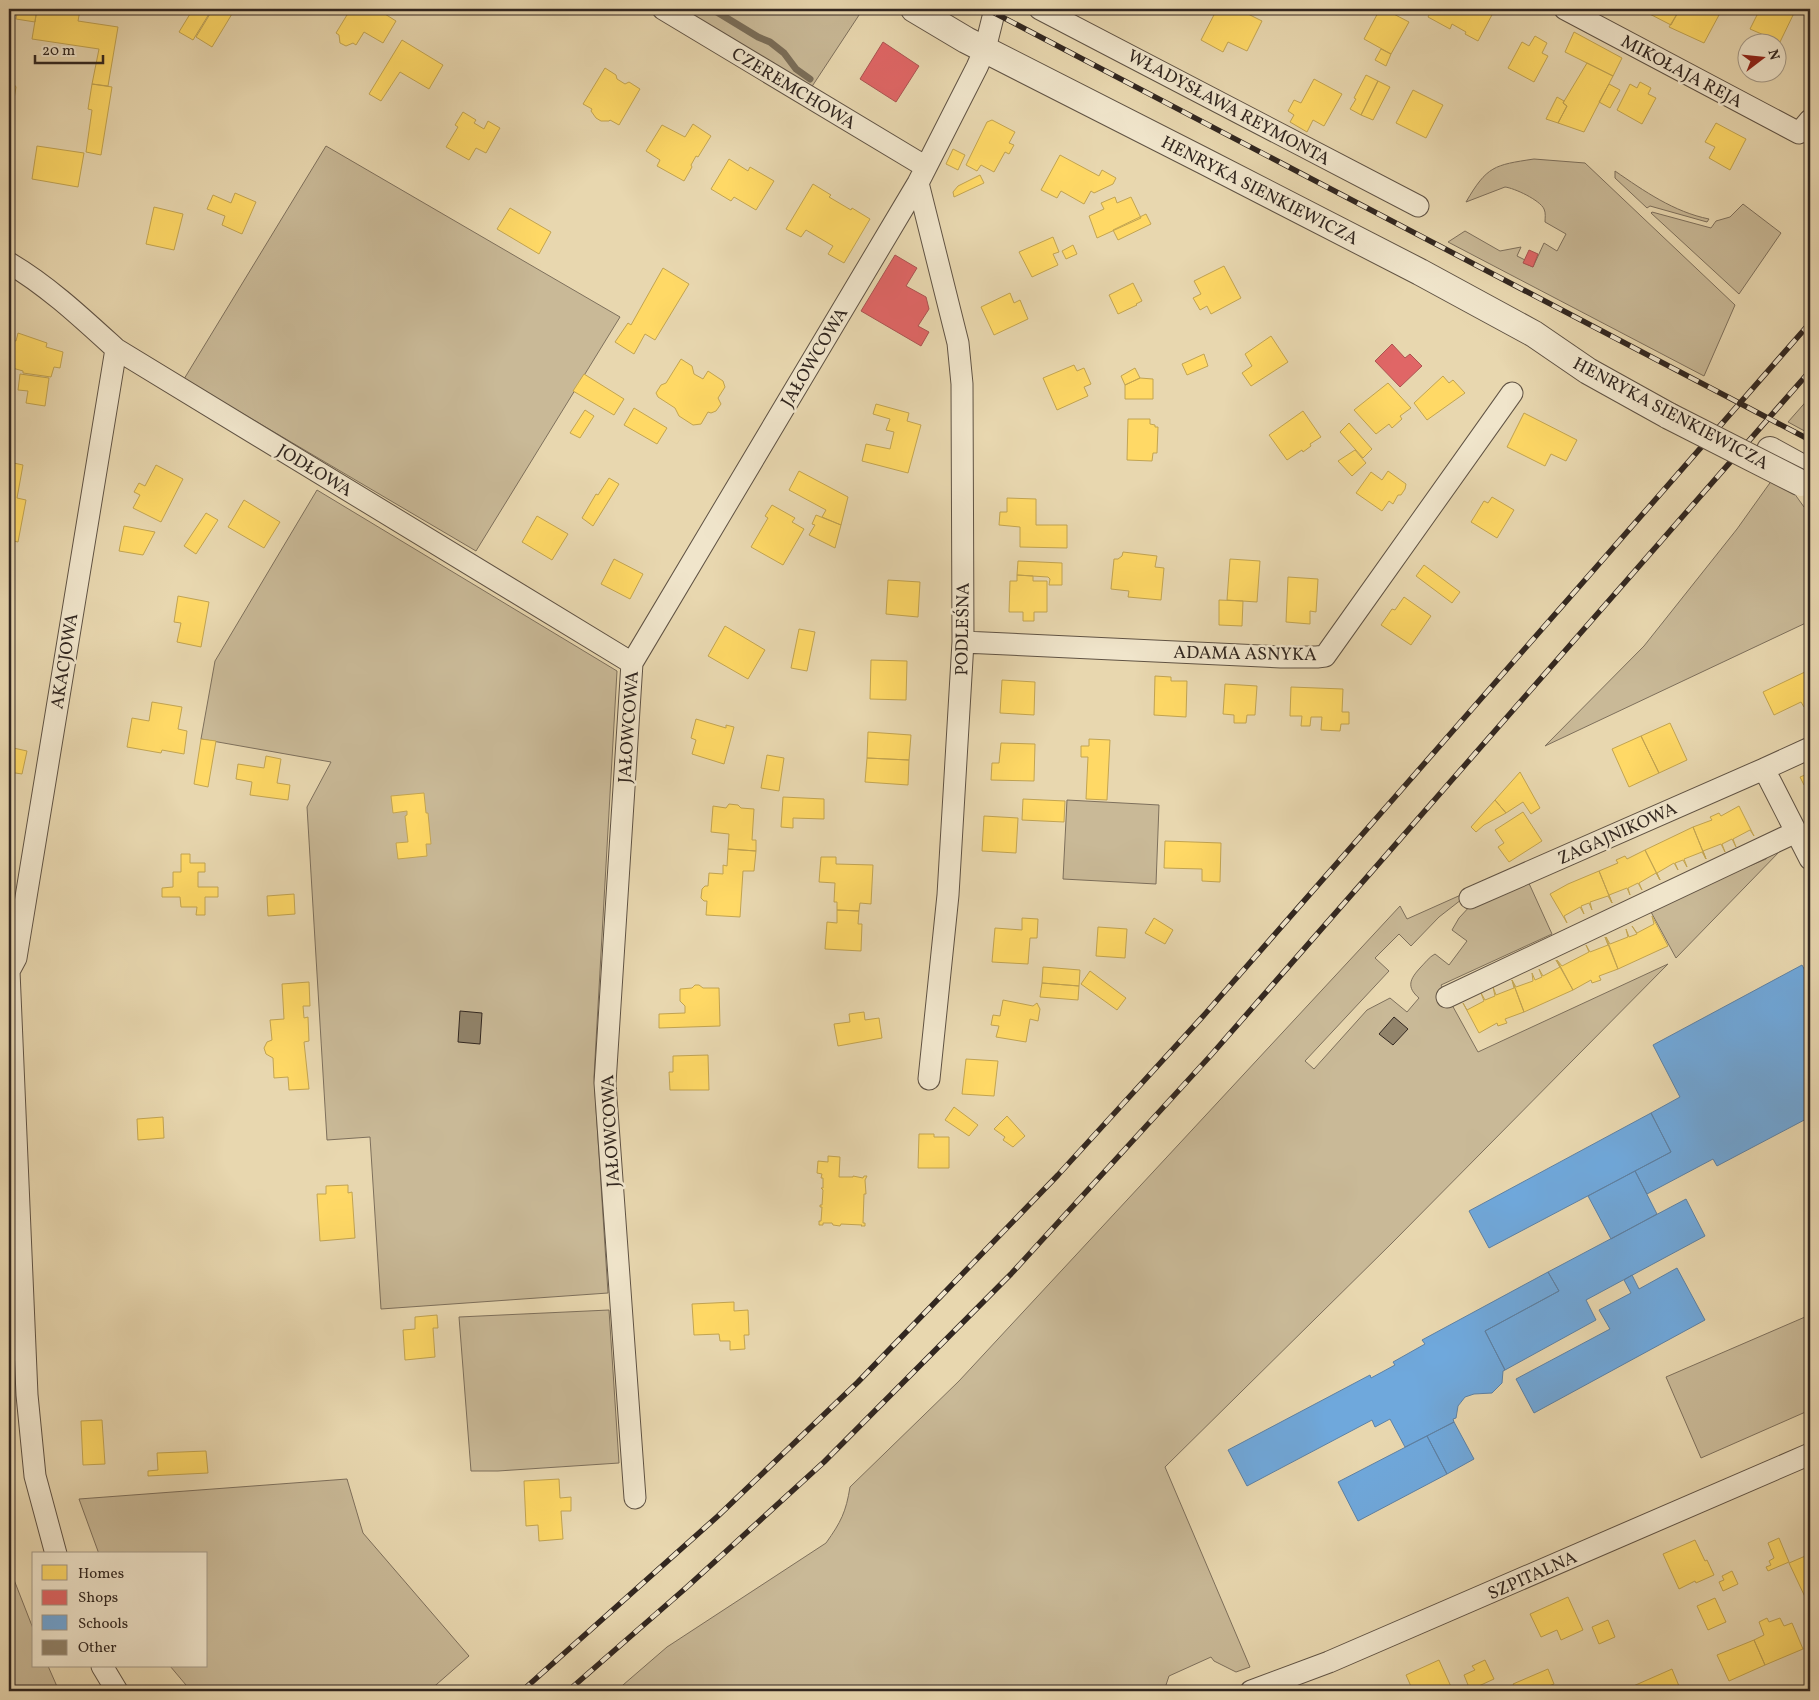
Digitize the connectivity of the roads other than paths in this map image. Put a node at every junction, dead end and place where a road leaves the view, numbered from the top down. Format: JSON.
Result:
{"nodes":[{"id":1,"x":663,"y":9,"type":"edge"},
{"id":2,"x":914,"y":9,"type":"edge"},
{"id":3,"x":995,"y":9,"type":"edge"},
{"id":4,"x":1040,"y":9,"type":"edge"},
{"id":5,"x":1565,"y":9,"type":"edge"},
{"id":6,"x":1586,"y":14,"type":"edge"},
{"id":7,"x":985,"y":49,"type":"junction"},
{"id":8,"x":1805,"y":127,"type":"edge"},
{"id":9,"x":922,"y":175,"type":"junction"},
{"id":10,"x":1418,"y":206,"type":"dead end"},
{"id":11,"x":9,"y":263,"type":"edge"},
{"id":12,"x":116,"y":349,"type":"junction"},
{"id":13,"x":1512,"y":393,"type":"dead end"},
{"id":14,"x":1807,"y":478,"type":"edge"},
{"id":15,"x":963,"y":642,"type":"junction"},
{"id":16,"x":632,"y":663,"type":"junction"},
{"id":17,"x":1810,"y":748,"type":"edge"},
{"id":18,"x":1764,"y":768,"type":"junction"},
{"id":19,"x":1796,"y":832,"type":"junction"},
{"id":20,"x":1810,"y":859,"type":"edge"},
{"id":21,"x":1470,"y":898,"type":"dead end"},
{"id":22,"x":9,"y":971,"type":"edge"},
{"id":23,"x":1447,"y":997,"type":"dead end"},
{"id":24,"x":929,"y":1079,"type":"dead end"},
{"id":25,"x":1810,"y":1454,"type":"edge"},
{"id":26,"x":635,"y":1498,"type":"dead end"},
{"id":27,"x":55,"y":1552,"type":"edge"},
{"id":28,"x":103,"y":1668,"type":"edge"},
{"id":29,"x":117,"y":1691,"type":"edge"},
{"id":30,"x":1251,"y":1691,"type":"edge"}],
"edges":[{"from":1,"to":9,"type":"street","name":"CZEREMCHOWA"},
{"from":2,"to":7,"type":"street","name":"HENRYKA SIENKIEWICZA"},
{"from":3,"to":7,"type":"street","name":"JAŁOWCOWA"},
{"from":4,"to":10,"type":"street","name":"WŁADYSŁAWA REYMONTA"},
{"from":5,"to":6,"type":"street","name":"MIKOŁAJA REJA"},
{"from":6,"to":8,"type":"street","name":"MIKOŁAJA REJA"},
{"from":7,"to":9,"type":"street","name":"JAŁOWCOWA"},
{"from":7,"to":14,"type":"street","name":"HENRYKA SIENKIEWICZA","bridge":true},
{"from":9,"to":15,"type":"street","name":"PODLEŚNA"},
{"from":9,"to":16,"type":"street","name":"JAŁOWCOWA"},
{"from":11,"to":12,"type":"street","name":"JODŁOWA"},
{"from":12,"to":16,"type":"street","name":"JODŁOWA"},
{"from":12,"to":22,"type":"street","name":"AKACJOWA"},
{"from":13,"to":15,"type":"street","name":"ADAMA ASNYKA"},
{"from":15,"to":24,"type":"street","name":"PODLEŚNA"},
{"from":16,"to":26,"type":"street","name":"JAŁOWCOWA"},
{"from":17,"to":18,"type":"street","name":"ZAGAJNIKOWA"},
{"from":18,"to":19,"type":"street"},
{"from":18,"to":21,"type":"street","name":"ZAGAJNIKOWA"},
{"from":19,"to":20,"type":"street"},
{"from":19,"to":23,"type":"street"},
{"from":22,"to":27,"type":"street"},
{"from":25,"to":30,"type":"street","name":"SZPITALNA"},
{"from":28,"to":29,"type":"street"}]}
